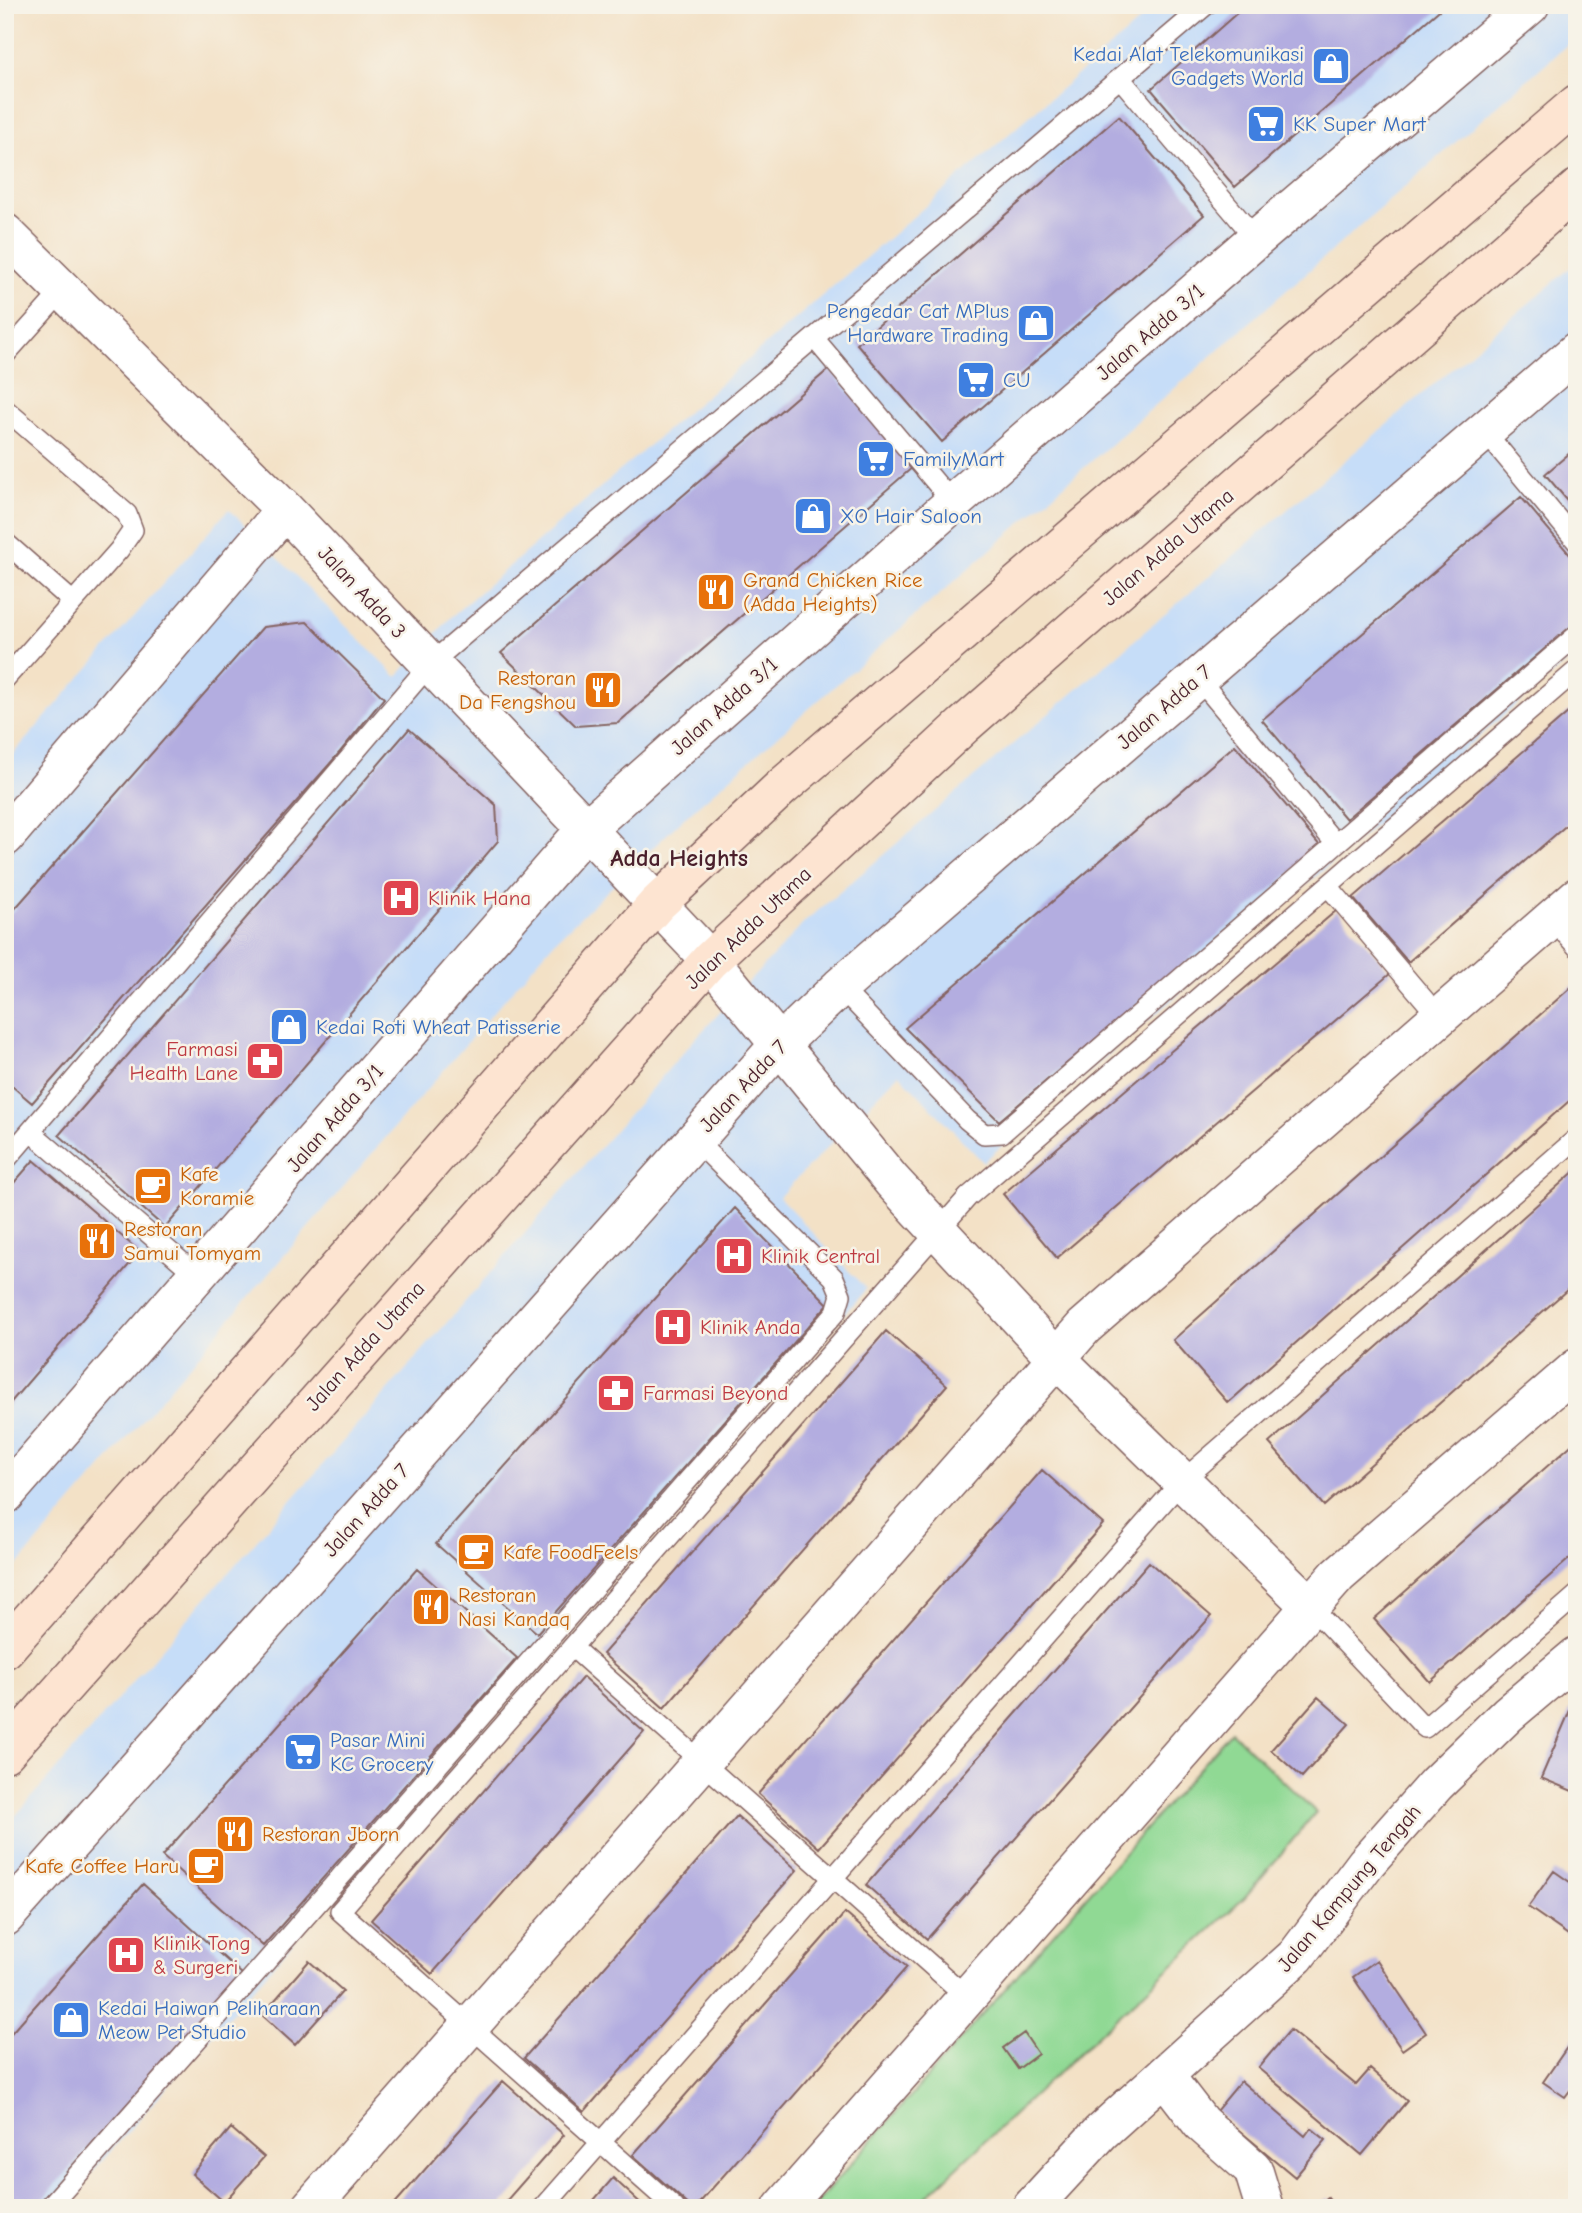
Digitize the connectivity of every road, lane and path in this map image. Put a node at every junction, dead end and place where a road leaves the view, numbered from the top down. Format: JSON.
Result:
{"nodes":[{"id":1,"x":1206,"y":5,"type":"edge"},
{"id":2,"x":1530,"y":5,"type":"edge"},
{"id":3,"x":1120,"y":78,"type":"junction"},
{"id":4,"x":1577,"y":104,"type":"edge"},
{"id":5,"x":1577,"y":189,"type":"edge"},
{"id":6,"x":5,"y":233,"type":"edge"},
{"id":7,"x":1256,"y":239,"type":"junction"},
{"id":8,"x":63,"y":290,"type":"junction"},
{"id":9,"x":814,"y":338,"type":"junction"},
{"id":10,"x":1577,"y":351,"type":"edge"},
{"id":11,"x":5,"y":355,"type":"edge"},
{"id":12,"x":5,"y":409,"type":"edge"},
{"id":13,"x":1485,"y":432,"type":"junction"},
{"id":14,"x":953,"y":503,"type":"junction"},
{"id":15,"x":285,"y":510,"type":"junction"},
{"id":16,"x":5,"y":542,"type":"edge"},
{"id":17,"x":1577,"y":542,"type":"edge"},
{"id":18,"x":73,"y":602,"type":"junction"},
{"id":19,"x":1577,"y":635,"type":"edge"},
{"id":20,"x":430,"y":664,"type":"junction"},
{"id":21,"x":1577,"y":670,"type":"edge"},
{"id":22,"x":1198,"y":678,"type":"junction"},
{"id":23,"x":5,"y":679,"type":"edge"},
{"id":24,"x":586,"y":829,"type":"junction"},
{"id":25,"x":5,"y":837,"type":"edge"},
{"id":26,"x":1335,"y":843,"type":"junction"},
{"id":27,"x":1328,"y":886,"type":"junction"},
{"id":28,"x":657,"y":904,"type":"junction"},
{"id":29,"x":1564,"y":908,"type":"edge"},
{"id":30,"x":1577,"y":947,"type":"edge"},
{"id":31,"x":709,"y":960,"type":"junction"},
{"id":32,"x":839,"y":987,"type":"junction"},
{"id":33,"x":1439,"y":1017,"type":"junction"},
{"id":34,"x":780,"y":1044,"type":"junction"},
{"id":35,"x":31,"y":1132,"type":"junction"},
{"id":36,"x":1577,"y":1138,"type":"edge"},
{"id":37,"x":694,"y":1139,"type":"junction"},
{"id":38,"x":5,"y":1161,"type":"edge"},
{"id":39,"x":938,"y":1230,"type":"junction"},
{"id":40,"x":198,"y":1276,"type":"junction"},
{"id":41,"x":1058,"y":1359,"type":"junction"},
{"id":42,"x":1577,"y":1368,"type":"edge"},
{"id":43,"x":1182,"y":1481,"type":"junction"},
{"id":44,"x":5,"y":1494,"type":"edge"},
{"id":45,"x":1577,"y":1595,"type":"edge"},
{"id":46,"x":1311,"y":1607,"type":"junction"},
{"id":47,"x":572,"y":1647,"type":"junction"},
{"id":48,"x":5,"y":1649,"type":"edge"},
{"id":49,"x":1577,"y":1656,"type":"edge"},
{"id":50,"x":5,"y":1753,"type":"edge"},
{"id":51,"x":702,"y":1762,"type":"junction"},
{"id":52,"x":833,"y":1878,"type":"junction"},
{"id":53,"x":5,"y":1917,"type":"edge"},
{"id":54,"x":967,"y":1997,"type":"junction"},
{"id":55,"x":470,"y":2026,"type":"junction"},
{"id":56,"x":1164,"y":2075,"type":"junction"},
{"id":57,"x":601,"y":2142,"type":"junction"},
{"id":58,"x":48,"y":2208,"type":"edge"},
{"id":59,"x":310,"y":2208,"type":"edge"},
{"id":60,"x":543,"y":2208,"type":"edge"},
{"id":61,"x":675,"y":2208,"type":"edge"},
{"id":62,"x":782,"y":2208,"type":"edge"},
{"id":63,"x":1031,"y":2208,"type":"edge"},
{"id":64,"x":1265,"y":2208,"type":"edge"}],
"edges":[{"from":1,"to":3,"type":"lane"},
{"from":2,"to":7,"type":"street","name":"Jalan Adda 3/1"},
{"from":3,"to":7,"type":"lane"},
{"from":3,"to":9,"type":"lane"},
{"from":4,"to":28,"type":"main road"},
{"from":5,"to":31,"type":"main road","name":"Jalan Adda Utama"},
{"from":6,"to":8,"type":"street","name":"Jalan Adda 3"},
{"from":7,"to":14,"type":"street","name":"Jalan Adda 3/1"},
{"from":8,"to":11,"type":"lane"},
{"from":8,"to":15,"type":"street","name":"Jalan Adda 3"},
{"from":9,"to":14,"type":"lane"},
{"from":9,"to":20,"type":"lane"},
{"from":10,"to":13,"type":"street","name":"Jalan Adda 7"},
{"from":12,"to":18,"type":"lane"},
{"from":13,"to":17,"type":"lane"},
{"from":13,"to":22,"type":"street","name":"Jalan Adda 7"},
{"from":14,"to":24,"type":"street","name":"Jalan Adda 3/1"},
{"from":15,"to":20,"type":"street","name":"Jalan Adda 3"},
{"from":15,"to":25,"type":"street"},
{"from":16,"to":18,"type":"lane"},
{"from":18,"to":23,"type":"lane"},
{"from":19,"to":26,"type":"lane"},
{"from":20,"to":24,"type":"street","name":"Jalan Adda 3"},
{"from":20,"to":35,"type":"lane"},
{"from":21,"to":27,"type":"lane"},
{"from":22,"to":26,"type":"lane"},
{"from":22,"to":32,"type":"street","name":"Jalan Adda 7"},
{"from":24,"to":28,"type":"street","name":"Jalan Adda 3"},
{"from":24,"to":40,"type":"street","name":"Jalan Adda 3/1"},
{"from":26,"to":32,"type":"lane"},
{"from":27,"to":33,"type":"lane"},
{"from":27,"to":39,"type":"lane"},
{"from":28,"to":31,"type":"street","name":"Jalan Adda 3"},
{"from":28,"to":48,"type":"main road"},
{"from":29,"to":30,"type":"lane"},
{"from":29,"to":33,"type":"street"},
{"from":31,"to":34,"type":"street","name":"Jalan Adda 3"},
{"from":31,"to":50,"type":"main road","name":"Jalan Adda Utama"},
{"from":32,"to":34,"type":"street","name":"Jalan Adda 7"},
{"from":33,"to":41,"type":"street"},
{"from":34,"to":37,"type":"street","name":"Jalan Adda 7"},
{"from":34,"to":39,"type":"street","name":"Jalan Adda 3"},
{"from":35,"to":38,"type":"lane"},
{"from":35,"to":40,"type":"lane"},
{"from":36,"to":43,"type":"lane"},
{"from":37,"to":53,"type":"street","name":"Jalan Adda 7"},
{"from":37,"to":58,"type":"lane"},
{"from":39,"to":41,"type":"street","name":"Jalan Adda 3"},
{"from":39,"to":47,"type":"lane"},
{"from":40,"to":44,"type":"street","name":"Jalan Adda 3/1"},
{"from":41,"to":43,"type":"street","name":"Jalan Adda 3"},
{"from":41,"to":51,"type":"street"},
{"from":42,"to":46,"type":"street"},
{"from":43,"to":46,"type":"street","name":"Jalan Adda 3"},
{"from":43,"to":52,"type":"lane"},
{"from":45,"to":46,"type":"lane"},
{"from":46,"to":54,"type":"street"},
{"from":47,"to":51,"type":"lane"},
{"from":47,"to":55,"type":"lane"},
{"from":49,"to":56,"type":"street","name":"Jalan Kampung Tengah"},
{"from":51,"to":52,"type":"lane"},
{"from":51,"to":55,"type":"street"},
{"from":52,"to":54,"type":"lane"},
{"from":52,"to":57,"type":"lane"},
{"from":54,"to":62,"type":"street"},
{"from":55,"to":57,"type":"lane"},
{"from":55,"to":59,"type":"street"},
{"from":56,"to":63,"type":"street","name":"Jalan Kampung Tengah"},
{"from":56,"to":64,"type":"street"},
{"from":57,"to":60,"type":"lane"},
{"from":57,"to":61,"type":"lane"}]}
